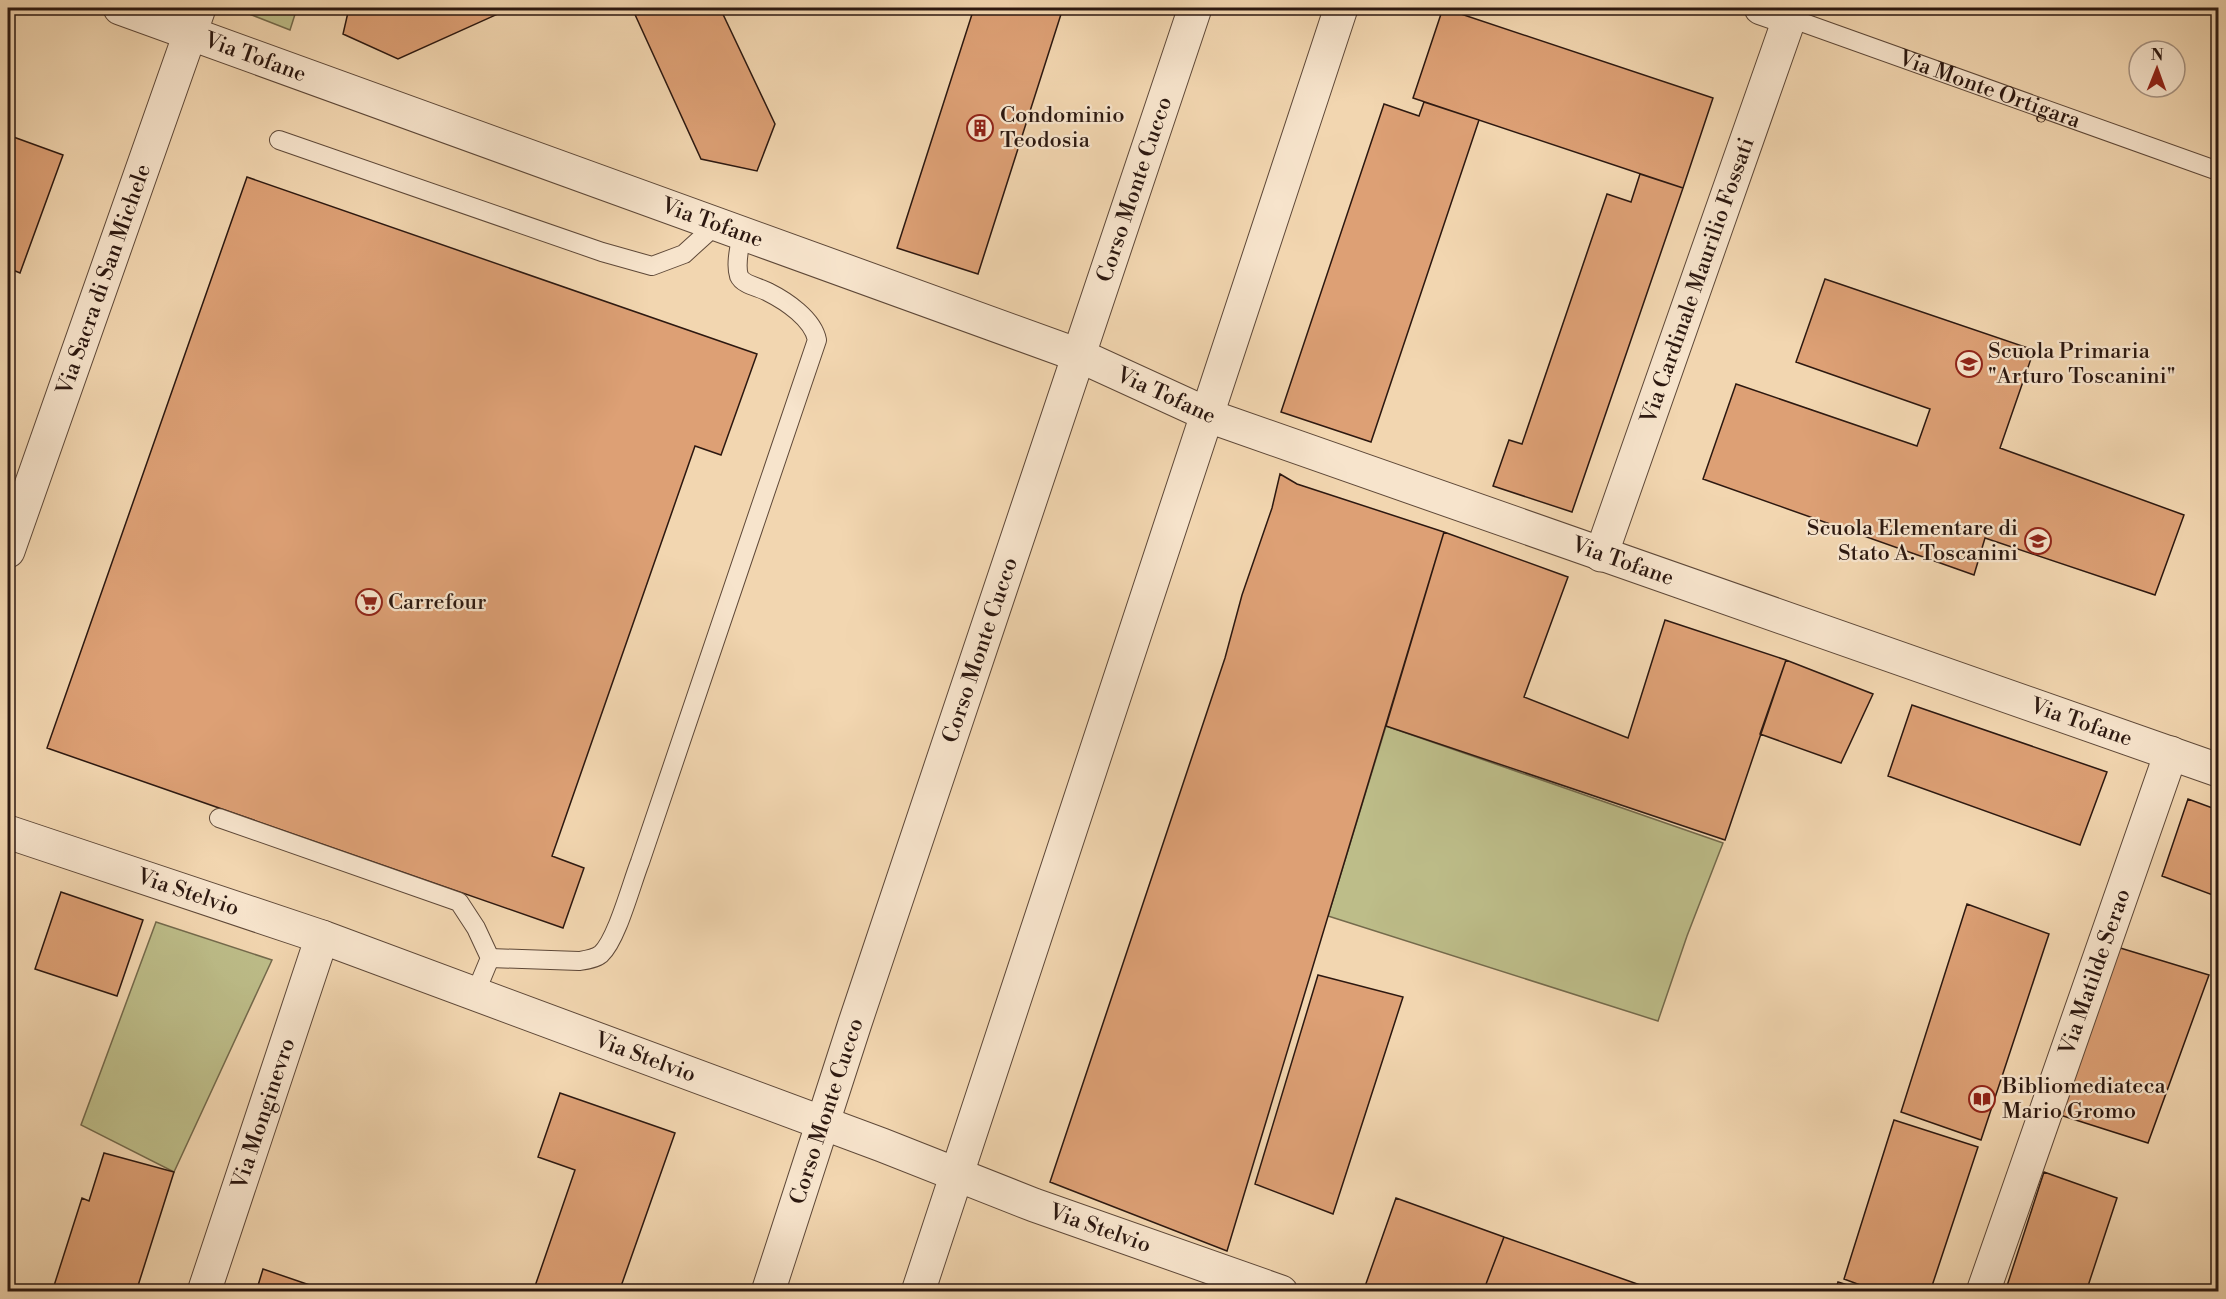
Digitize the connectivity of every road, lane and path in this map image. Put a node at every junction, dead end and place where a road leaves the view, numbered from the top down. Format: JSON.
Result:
{"nodes":[{"id":1,"x":120,"y":8,"type":"edge"},
{"id":2,"x":1195,"y":8,"type":"edge"},
{"id":3,"x":1341,"y":8,"type":"edge"},
{"id":4,"x":1781,"y":11,"type":"edge"},
{"id":5,"x":194,"y":20,"type":"edge"},
{"id":6,"x":279,"y":140,"type":"dead end"},
{"id":7,"x":2218,"y":171,"type":"edge"},
{"id":8,"x":729,"y":228,"type":"junction"},
{"id":9,"x":1078,"y":355,"type":"junction"},
{"id":10,"x":1208,"y":415,"type":"junction"},
{"id":11,"x":8,"y":551,"type":"edge"},
{"id":12,"x":1601,"y":555,"type":"junction"},
{"id":13,"x":2171,"y":753,"type":"junction"},
{"id":14,"x":2218,"y":770,"type":"edge"},
{"id":15,"x":219,"y":818,"type":"dead end"},
{"id":16,"x":8,"y":832,"type":"edge"},
{"id":17,"x":322,"y":937,"type":"junction"},
{"id":18,"x":490,"y":958,"type":"junction"},
{"id":19,"x":475,"y":994,"type":"junction"},
{"id":20,"x":822,"y":1123,"type":"junction"},
{"id":21,"x":956,"y":1176,"type":"junction"},
{"id":22,"x":204,"y":1292,"type":"edge"},
{"id":23,"x":768,"y":1292,"type":"edge"},
{"id":24,"x":918,"y":1292,"type":"edge"},
{"id":25,"x":1281,"y":1292,"type":"edge"},
{"id":26,"x":1983,"y":1292,"type":"edge"}],
"edges":[{"from":1,"to":5,"type":"street","name":"Via Tofane"},
{"from":2,"to":9,"type":"street","name":"Corso Monte Cucco"},
{"from":3,"to":10,"type":"street"},
{"from":4,"to":7,"type":"lane","name":"Via Monte Ortigara"},
{"from":4,"to":12,"type":"street","name":"Via Cardinale Maurilio Fossati"},
{"from":5,"to":8,"type":"street","name":"Via Tofane"},
{"from":5,"to":11,"type":"street","name":"Via Sacra di San Michele"},
{"from":6,"to":8,"type":"lane"},
{"from":8,"to":9,"type":"street","name":"Via Tofane"},
{"from":8,"to":18,"type":"lane"},
{"from":9,"to":10,"type":"street","name":"Via Tofane"},
{"from":9,"to":20,"type":"street","name":"Corso Monte Cucco"},
{"from":10,"to":12,"type":"street","name":"Via Tofane"},
{"from":10,"to":21,"type":"street"},
{"from":12,"to":13,"type":"street","name":"Via Tofane"},
{"from":13,"to":14,"type":"street","name":"Via Tofane"},
{"from":13,"to":26,"type":"street","name":"Via Matilde Serao"},
{"from":15,"to":18,"type":"lane"},
{"from":16,"to":17,"type":"street","name":"Via Stelvio"},
{"from":17,"to":19,"type":"street","name":"Via Stelvio"},
{"from":17,"to":22,"type":"street","name":"Via Monginevro"},
{"from":18,"to":19,"type":"lane"},
{"from":19,"to":20,"type":"street","name":"Via Stelvio"},
{"from":20,"to":21,"type":"street","name":"Via Stelvio"},
{"from":20,"to":23,"type":"street","name":"Corso Monte Cucco"},
{"from":21,"to":24,"type":"street"},
{"from":21,"to":25,"type":"street","name":"Via Stelvio"}]}
